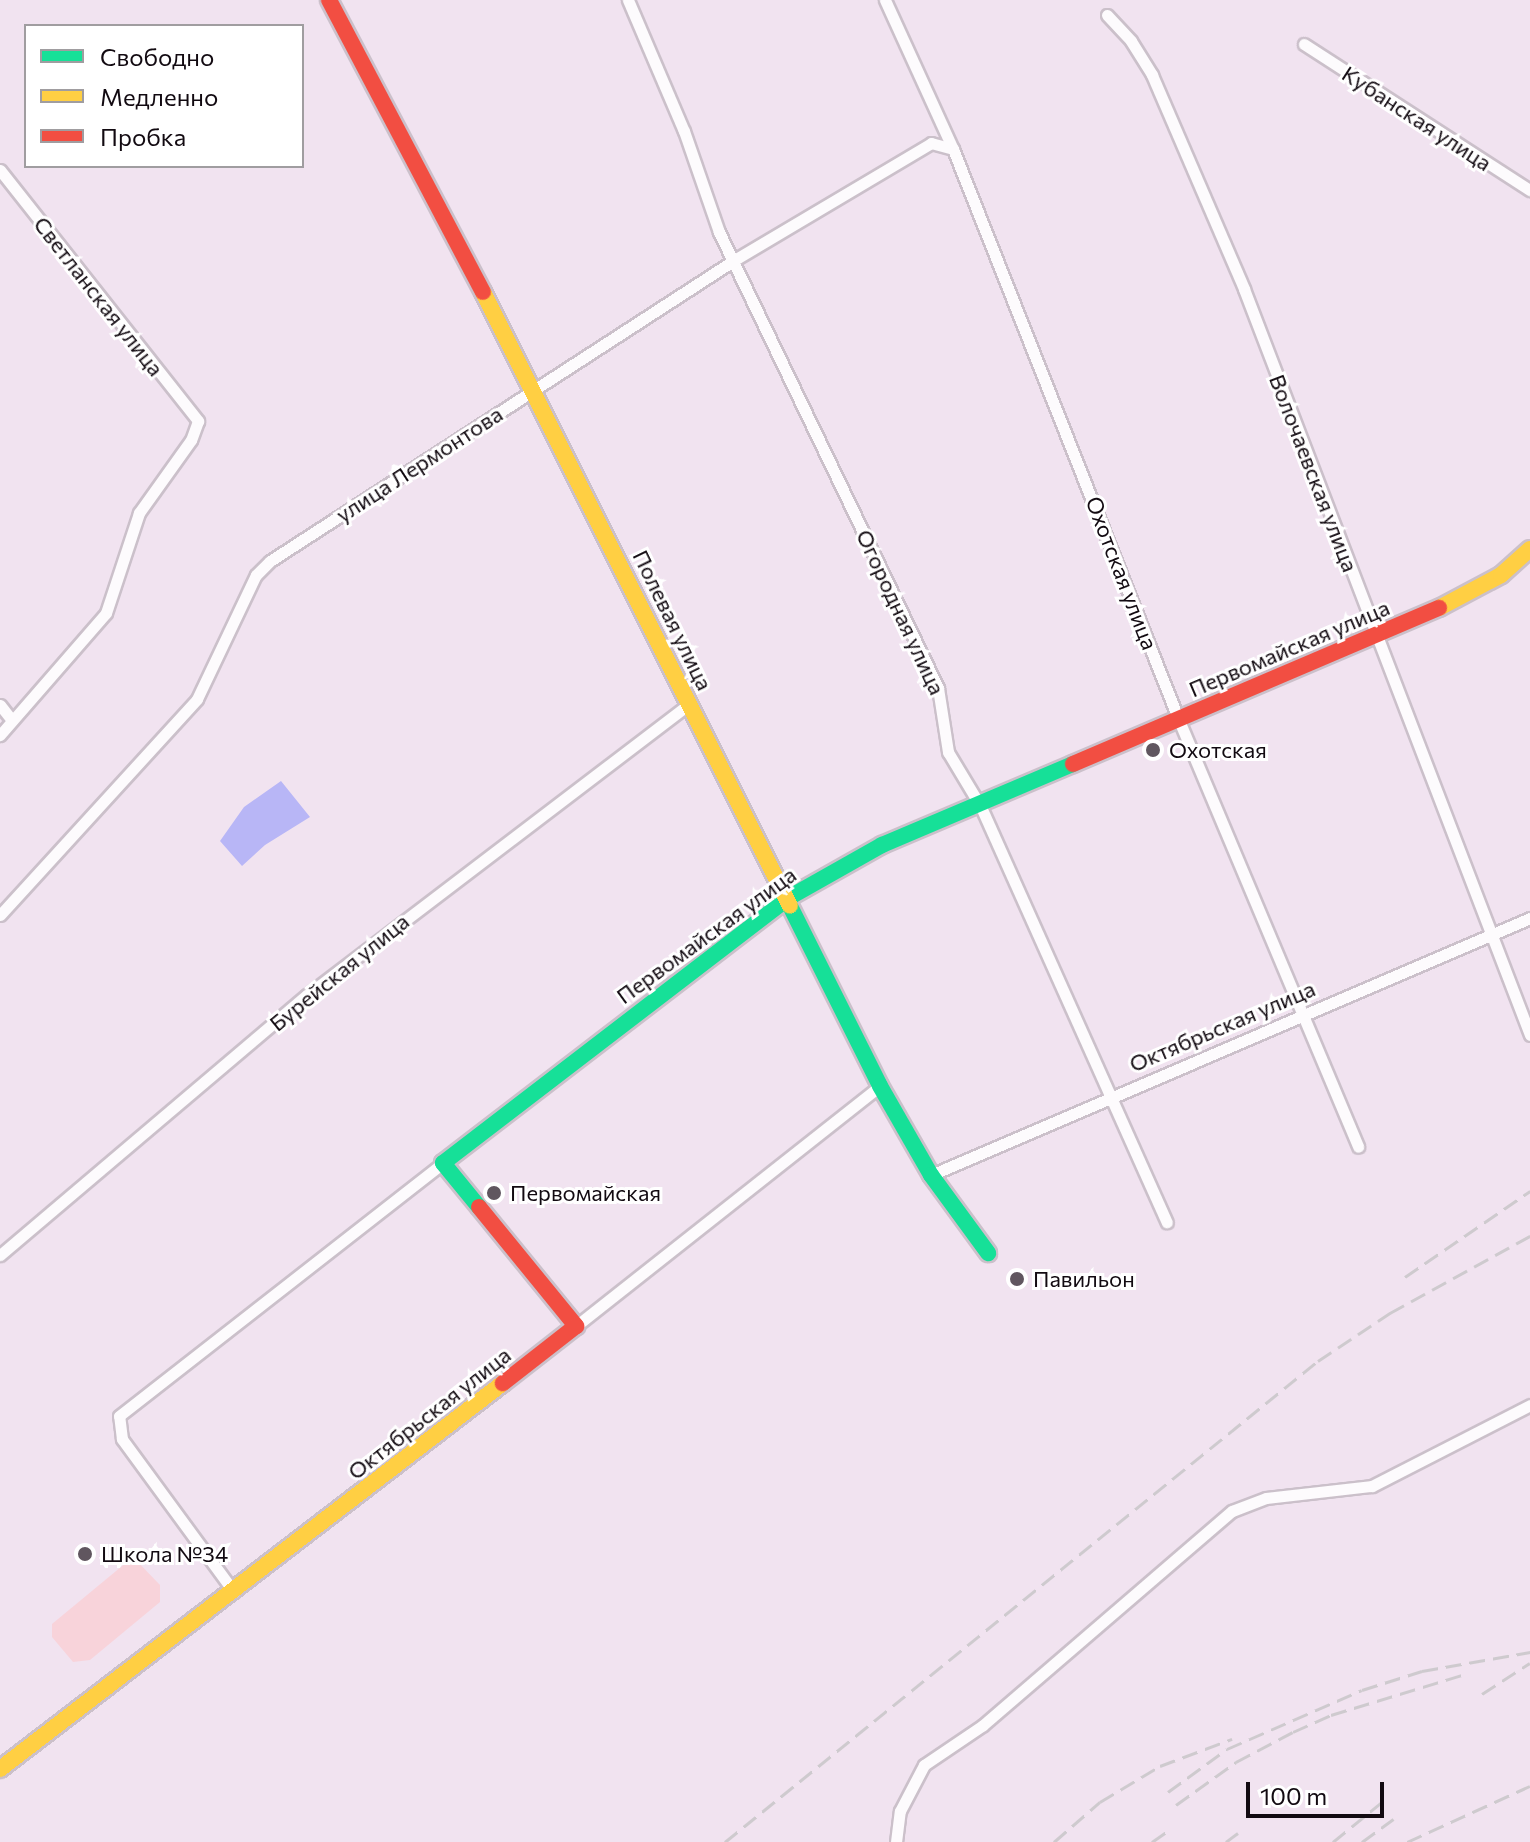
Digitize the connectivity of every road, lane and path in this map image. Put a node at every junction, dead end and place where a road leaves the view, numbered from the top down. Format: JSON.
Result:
{"nodes":[{"id":1,"x":329,"y":0,"type":"edge"},
{"id":2,"x":628,"y":0,"type":"edge"},
{"id":3,"x":885,"y":0,"type":"edge"},
{"id":4,"x":1107,"y":15,"type":"dead end"},
{"id":5,"x":1304,"y":44,"type":"dead end"},
{"id":6,"x":953,"y":149,"type":"junction"},
{"id":7,"x":0,"y":170,"type":"edge"},
{"id":8,"x":1530,"y":190,"type":"edge"},
{"id":9,"x":736,"y":259,"type":"junction"},
{"id":10,"x":534,"y":389,"type":"junction"},
{"id":11,"x":1530,"y":549,"type":"edge"},
{"id":12,"x":1374,"y":636,"type":"junction"},
{"id":13,"x":689,"y":704,"type":"junction"},
{"id":14,"x":0,"y":705,"type":"edge"},
{"id":15,"x":1178,"y":718,"type":"junction"},
{"id":16,"x":11,"y":719,"type":"junction"},
{"id":17,"x":0,"y":735,"type":"edge"},
{"id":18,"x":981,"y":807,"type":"junction"},
{"id":19,"x":788,"y":898,"type":"junction"},
{"id":20,"x":0,"y":915,"type":"edge"},
{"id":21,"x":1530,"y":918,"type":"edge"},
{"id":22,"x":1493,"y":935,"type":"junction"},
{"id":23,"x":1305,"y":1015,"type":"junction"},
{"id":24,"x":1530,"y":1035,"type":"edge"},
{"id":25,"x":880,"y":1086,"type":"junction"},
{"id":26,"x":1113,"y":1096,"type":"junction"},
{"id":27,"x":1358,"y":1147,"type":"dead end"},
{"id":28,"x":443,"y":1163,"type":"junction"},
{"id":29,"x":931,"y":1175,"type":"junction"},
{"id":30,"x":1167,"y":1222,"type":"dead end"},
{"id":31,"x":988,"y":1253,"type":"dead end"},
{"id":32,"x":0,"y":1255,"type":"edge"},
{"id":33,"x":576,"y":1326,"type":"junction"},
{"id":34,"x":1530,"y":1405,"type":"edge"},
{"id":35,"x":234,"y":1592,"type":"junction"},
{"id":36,"x":0,"y":1769,"type":"edge"},
{"id":37,"x":896,"y":1842,"type":"edge"}],
"edges":[{"from":1,"to":10,"type":"main road","name":"Полевая улица"},
{"from":2,"to":9,"type":"street","name":"Огородная улица"},
{"from":3,"to":6,"type":"street","name":"Охотская улица"},
{"from":4,"to":12,"type":"street","name":"Волочаевская улица"},
{"from":5,"to":8,"type":"street","name":"Кубанская улица"},
{"from":6,"to":9,"type":"street","name":"улица Лермонтова"},
{"from":6,"to":15,"type":"street","name":"Охотская улица"},
{"from":7,"to":16,"type":"street","name":"Светланская улица"},
{"from":9,"to":10,"type":"street","name":"улица Лермонтова"},
{"from":9,"to":18,"type":"street","name":"Огородная улица"},
{"from":10,"to":13,"type":"main road","name":"Полевая улица"},
{"from":10,"to":20,"type":"street","name":"улица Лермонтова"},
{"from":11,"to":12,"type":"main road","name":"Первомайская улица"},
{"from":12,"to":15,"type":"main road","name":"Первомайская улица"},
{"from":12,"to":22,"type":"street","name":"Волочаевская улица"},
{"from":13,"to":19,"type":"main road","name":"Полевая улица"},
{"from":13,"to":32,"type":"street","name":"Бурейская улица"},
{"from":14,"to":16,"type":"street"},
{"from":15,"to":18,"type":"main road","name":"Первомайская улица"},
{"from":15,"to":23,"type":"street","name":"Охотская улица"},
{"from":16,"to":17,"type":"street"},
{"from":18,"to":19,"type":"main road","name":"Первомайская улица"},
{"from":18,"to":26,"type":"street","name":"Огородная улица"},
{"from":19,"to":25,"type":"main road","name":"Полевая улица"},
{"from":19,"to":28,"type":"main road","name":"Первомайская улица"},
{"from":21,"to":22,"type":"street","name":"Октябрьская улица"},
{"from":22,"to":23,"type":"street","name":"Октябрьская улица"},
{"from":22,"to":24,"type":"street","name":"Волочаевская улица"},
{"from":23,"to":26,"type":"street","name":"Октябрьская улица"},
{"from":23,"to":27,"type":"street","name":"Охотская улица"},
{"from":25,"to":29,"type":"main road","name":"Полевая улица"},
{"from":25,"to":33,"type":"street","name":"Октябрьская улица"},
{"from":26,"to":29,"type":"street","name":"Октябрьская улица"},
{"from":26,"to":30,"type":"street","name":"Огородная улица"},
{"from":28,"to":33,"type":"main road"},
{"from":28,"to":35,"type":"street","name":"Первомайская улица"},
{"from":29,"to":31,"type":"main road","name":"Полевая улица"},
{"from":33,"to":35,"type":"main road","name":"Октябрьская улица"},
{"from":34,"to":37,"type":"street"},
{"from":35,"to":36,"type":"main road","name":"Октябрьская улица"}]}
